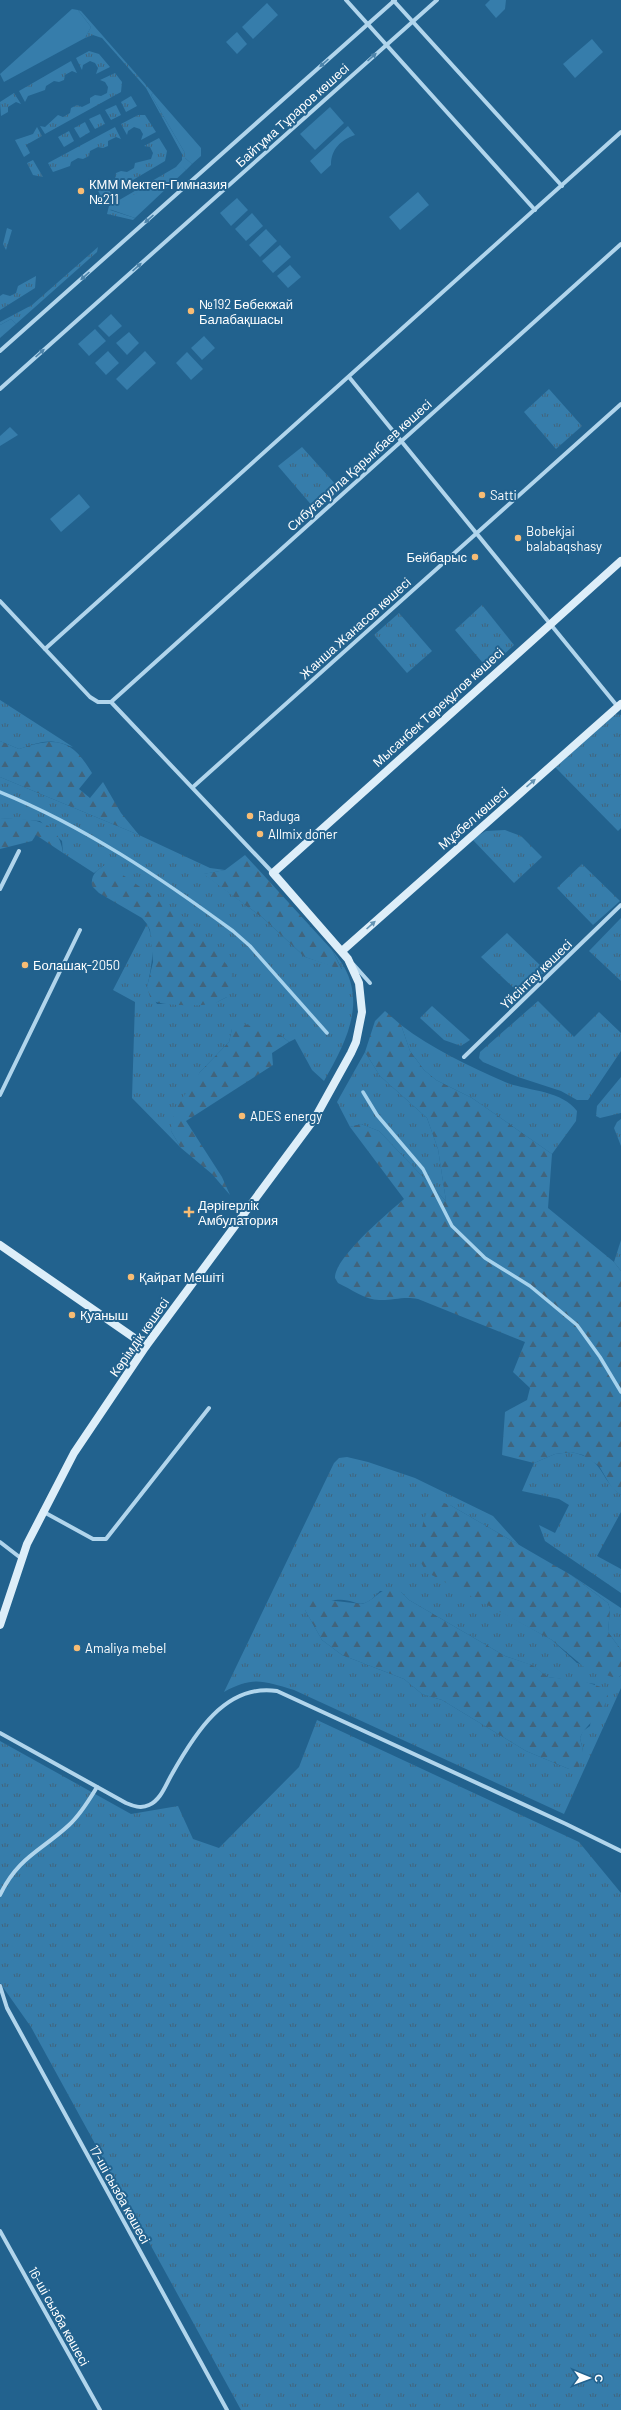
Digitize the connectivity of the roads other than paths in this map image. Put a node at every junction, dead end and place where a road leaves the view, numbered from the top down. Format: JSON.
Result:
{"nodes":[{"id":1,"x":346,"y":0,"type":"edge"},
{"id":2,"x":394,"y":0,"type":"edge"},
{"id":3,"x":437,"y":0,"type":"edge"},
{"id":4,"x":412,"y":22,"type":"junction"},
{"id":5,"x":368,"y":24,"type":"junction"},
{"id":6,"x":386,"y":45,"type":"junction"},
{"id":7,"x":621,"y":132,"type":"edge"},
{"id":8,"x":562,"y":186,"type":"junction"},
{"id":9,"x":535,"y":210,"type":"junction"},
{"id":10,"x":621,"y":244,"type":"edge"},
{"id":11,"x":0,"y":351,"type":"edge"},
{"id":12,"x":349,"y":377,"type":"junction"},
{"id":13,"x":0,"y":389,"type":"edge"},
{"id":14,"x":621,"y":404,"type":"edge"},
{"id":15,"x":401,"y":441,"type":"junction"},
{"id":16,"x":476,"y":533,"type":"junction"},
{"id":17,"x":621,"y":561,"type":"edge"},
{"id":18,"x":0,"y":601,"type":"edge"},
{"id":19,"x":550,"y":623,"type":"junction"},
{"id":20,"x":45,"y":649,"type":"junction"},
{"id":21,"x":111,"y":702,"type":"junction"},
{"id":22,"x":619,"y":705,"type":"edge"},
{"id":23,"x":193,"y":787,"type":"junction"},
{"id":24,"x":19,"y":851,"type":"dead end"},
{"id":25,"x":273,"y":873,"type":"junction"},
{"id":26,"x":0,"y":889,"type":"edge"},
{"id":27,"x":621,"y":905,"type":"edge"},
{"id":28,"x":80,"y":930,"type":"dead end"},
{"id":29,"x":342,"y":951,"type":"junction"},
{"id":30,"x":348,"y":959,"type":"junction"},
{"id":31,"x":370,"y":983,"type":"dead end"},
{"id":32,"x":464,"y":1057,"type":"dead end"},
{"id":33,"x":0,"y":1095,"type":"edge"},
{"id":34,"x":0,"y":1246,"type":"edge"},
{"id":35,"x":146,"y":1346,"type":"junction"},
{"id":36,"x":209,"y":1408,"type":"dead end"},
{"id":37,"x":42,"y":1511,"type":"junction"},
{"id":38,"x":0,"y":1542,"type":"edge"},
{"id":39,"x":22,"y":1559,"type":"junction"},
{"id":40,"x":0,"y":1625,"type":"edge"},
{"id":41,"x":0,"y":1733,"type":"edge"},
{"id":42,"x":97,"y":1787,"type":"junction"},
{"id":43,"x":621,"y":1852,"type":"edge"},
{"id":44,"x":0,"y":1894,"type":"edge"},
{"id":45,"x":0,"y":1986,"type":"edge"},
{"id":46,"x":0,"y":2231,"type":"edge"},
{"id":47,"x":100,"y":2410,"type":"edge"},
{"id":48,"x":227,"y":2410,"type":"edge"}],
"edges":[{"from":1,"to":5,"type":"street"},
{"from":2,"to":4,"type":"street"},
{"from":2,"to":5,"type":"street","name":"Байтұма Тұраров көшесі"},
{"from":3,"to":4,"type":"street","name":"Байтұма Тұраров көшесі"},
{"from":4,"to":6,"type":"street","name":"Байтұма Тұраров көшесі"},
{"from":4,"to":8,"type":"street"},
{"from":5,"to":6,"type":"street"},
{"from":5,"to":11,"type":"street","name":"Байтұма Тұраров көшесі","one_way":true},
{"from":6,"to":9,"type":"street"},
{"from":13,"to":6,"type":"street","name":"Байтұма Тұраров көшесі","one_way":true},
{"from":7,"to":8,"type":"street"},
{"from":8,"to":9,"type":"street"},
{"from":9,"to":12,"type":"street"},
{"from":10,"to":15,"type":"street","name":"Сибуғатулла Қарынбаев көшесі"},
{"from":12,"to":15,"type":"street"},
{"from":12,"to":20,"type":"street"},
{"from":14,"to":16,"type":"street","name":"Жанша Жанасов көшесі"},
{"from":15,"to":16,"type":"street"},
{"from":15,"to":21,"type":"street","name":"Сибуғатулла Қарынбаев көшесі"},
{"from":16,"to":19,"type":"street"},
{"from":16,"to":23,"type":"street","name":"Жанша Жанасов көшесі"},
{"from":17,"to":19,"type":"street","name":"Мысанбек Төреқұлов көшесі"},
{"from":18,"to":20,"type":"street"},
{"from":19,"to":22,"type":"street"},
{"from":19,"to":25,"type":"street","name":"Мысанбек Төреқұлов көшесі"},
{"from":20,"to":21,"type":"street"},
{"from":21,"to":23,"type":"street"},
{"from":29,"to":22,"type":"street","name":"Мұзбел көшесі","one_way":true},
{"from":23,"to":25,"type":"street"},
{"from":24,"to":26,"type":"street"},
{"from":25,"to":29,"type":"street","name":"Көрімдік көшесі"},
{"from":27,"to":32,"type":"street","name":"Үйсінтау көшесі"},
{"from":28,"to":33,"type":"street"},
{"from":29,"to":30,"type":"street","name":"Көрімдік көшесі"},
{"from":30,"to":31,"type":"street"},
{"from":30,"to":35,"type":"street","name":"Көрімдік көшесі"},
{"from":34,"to":35,"type":"street"},
{"from":35,"to":37,"type":"street","name":"Көрімдік көшесі"},
{"from":36,"to":37,"type":"street"},
{"from":37,"to":39,"type":"street","name":"Көрімдік көшесі"},
{"from":38,"to":39,"type":"street"},
{"from":39,"to":40,"type":"street","name":"Көрімдік көшесі"},
{"from":41,"to":42,"type":"street"},
{"from":42,"to":43,"type":"street"},
{"from":42,"to":44,"type":"street"},
{"from":45,"to":48,"type":"street","name":"17-ші сызба көшесі"},
{"from":46,"to":47,"type":"street","name":"16-ші сызба көшесі"}]}
